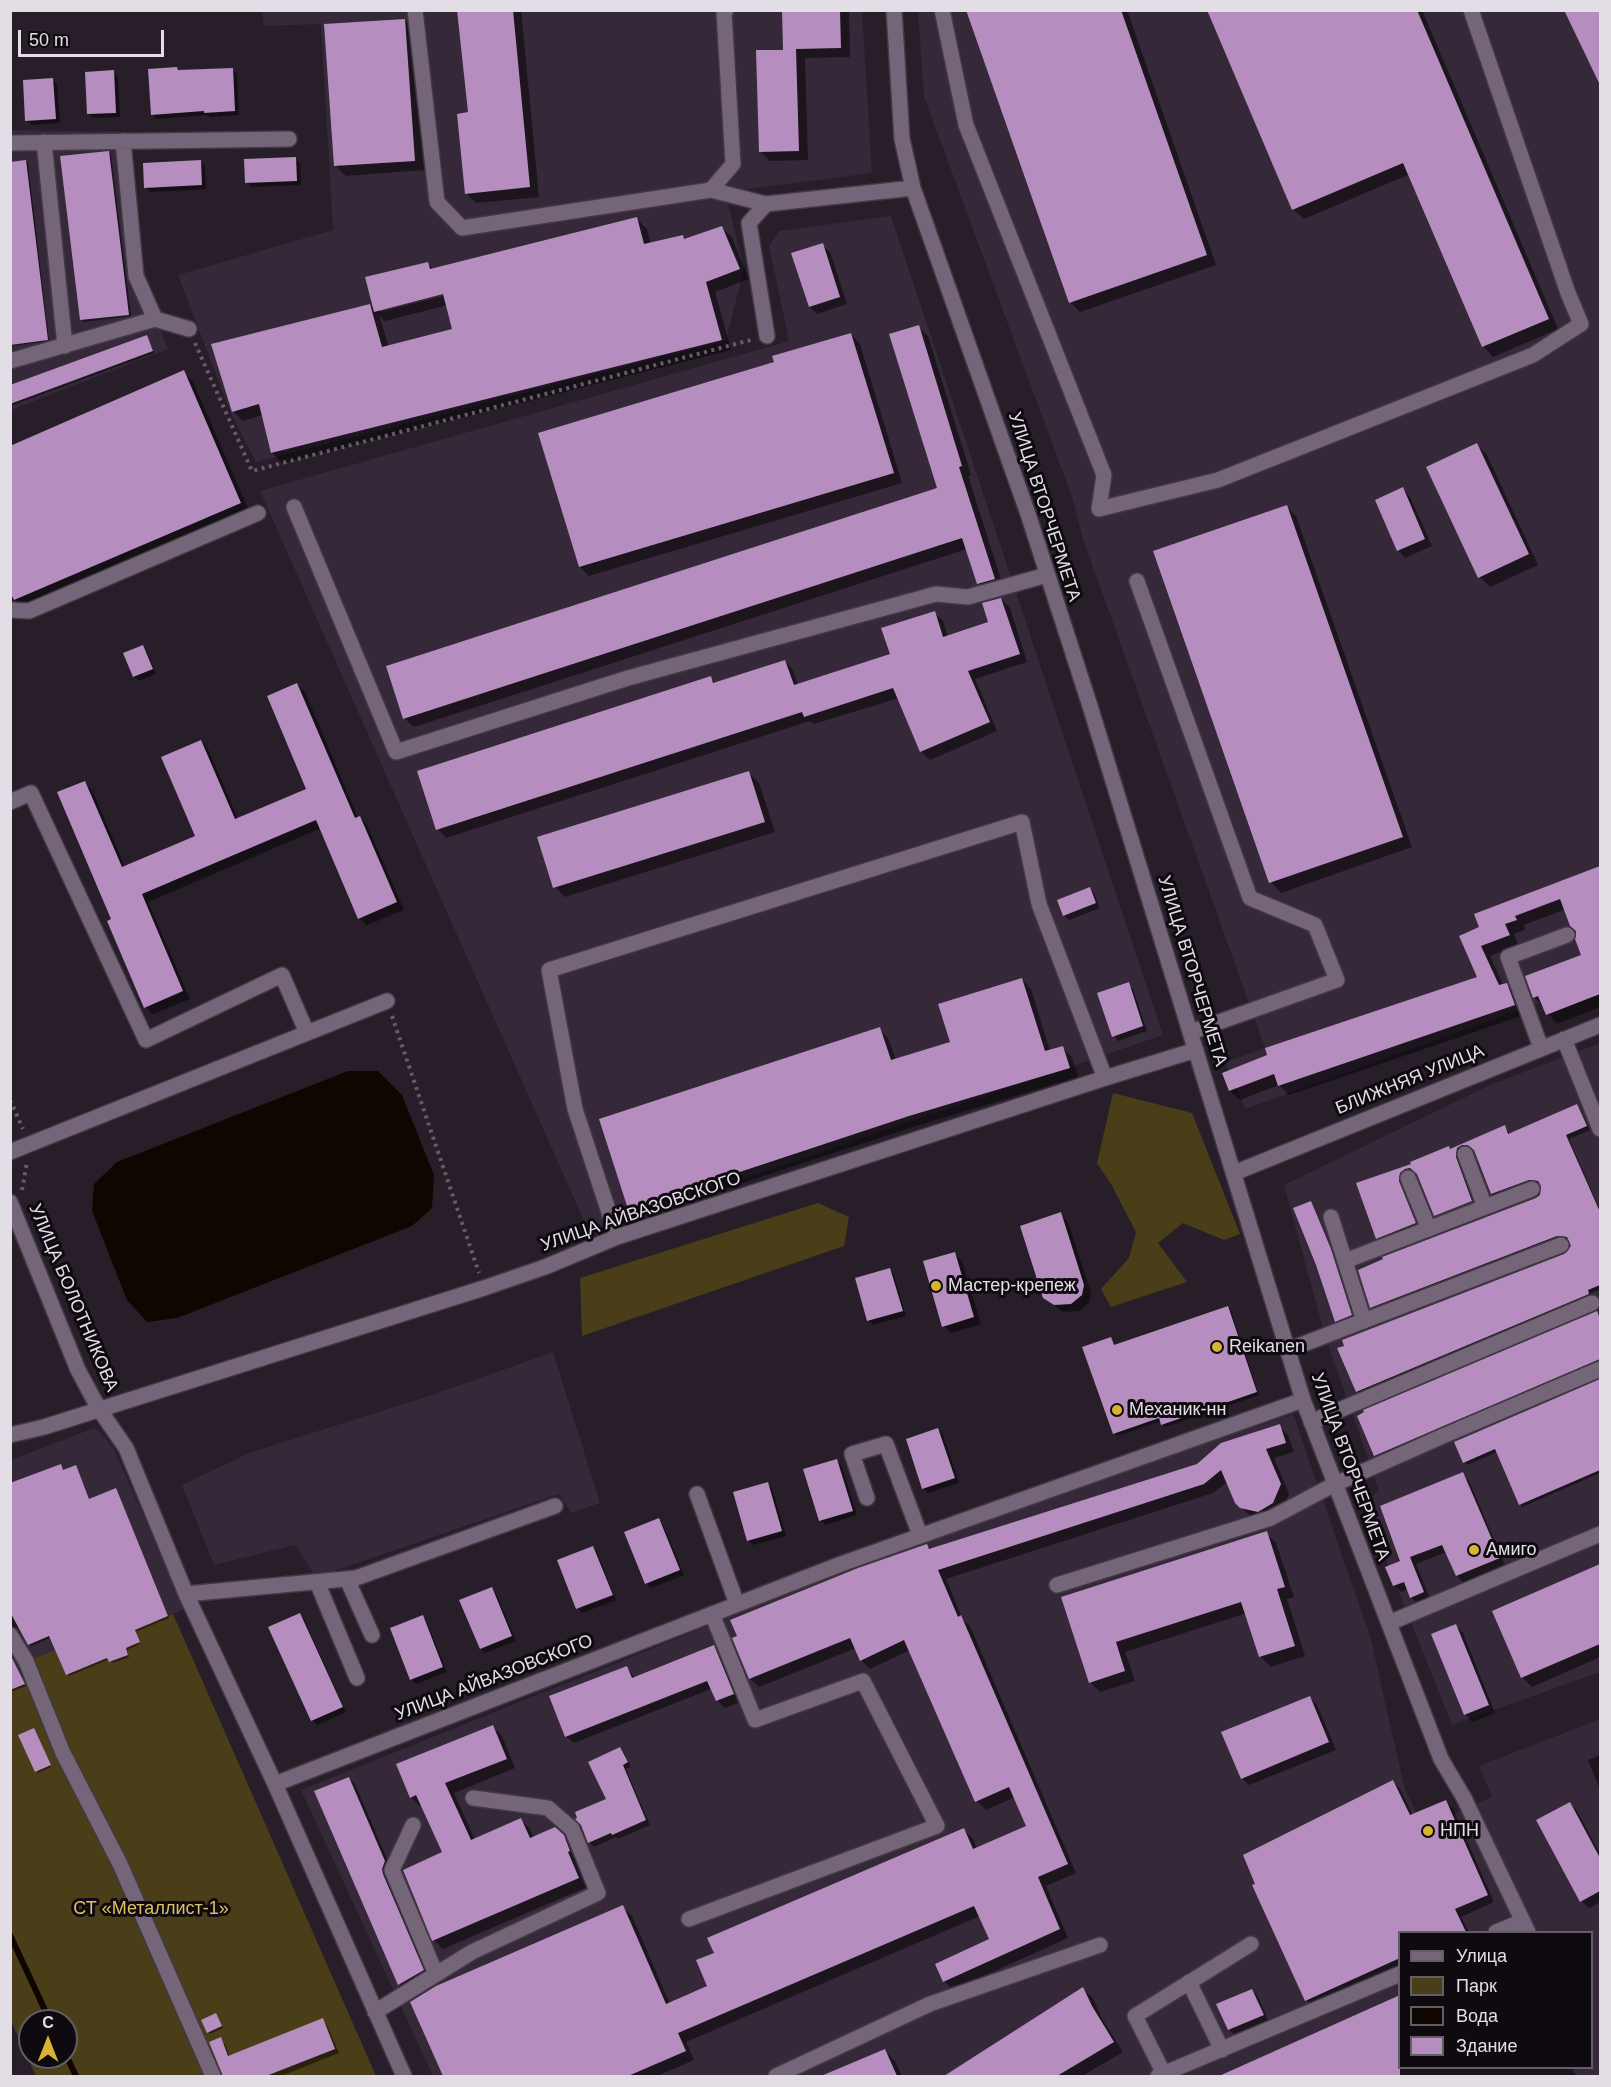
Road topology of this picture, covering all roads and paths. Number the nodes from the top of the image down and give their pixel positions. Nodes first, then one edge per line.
1 (415, 10) edge
2 (726, 10) edge
3 (894, 10) edge
4 (942, 10) edge
5 (1472, 10) edge
6 (289, 139) dead end
7 (123, 141) junction
8 (44, 142) junction
9 (10, 143) edge
10 (913, 188) junction
11 (711, 190) junction
12 (766, 204) junction
13 (154, 319) junction
14 (189, 328) joint
15 (767, 336) joint
16 (65, 346) junction
17 (10, 361) edge
18 (294, 507) dead end
19 (258, 513) dead end
20 (1047, 575) junction
21 (1137, 581) dead end
22 (10, 610) edge
23 (10, 802) edge
24 (1567, 934) dead end
25 (387, 1001) joint
26 (1600, 1024) edge
27 (1191, 1032) junction
28 (307, 1033) junction
29 (1564, 1039) junction
30 (1541, 1048) junction
31 (1196, 1050) junction
32 (1105, 1078) junction
33 (10, 1100) edge
34 (1600, 1129) edge
35 (30, 1145) junction
36 (10, 1152) edge
37 (1465, 1154) dead end
38 (1234, 1173) junction
39 (1408, 1178) dead end
40 (1532, 1189) dead end
41 (10, 1202) edge
42 (1485, 1207) junction
43 (17, 1217) junction
44 (1331, 1217) dead end
45 (1429, 1229) junction
46 (617, 1237) junction
47 (1562, 1245) dead end
48 (1345, 1261) junction
49 (484, 1288) junction
50 (1592, 1303) dead end
51 (1364, 1321) junction
52 (1288, 1350) junction
53 (1600, 1369) edge
54 (1303, 1400) junction
55 (99, 1409) junction
56 (1311, 1422) junction
57 (10, 1436) edge
58 (1335, 1484) junction
59 (697, 1494) dead end
60 (867, 1498) dead end
61 (555, 1506) dead end
62 (1600, 1534) edge
63 (920, 1535) junction
64 (347, 1579) junction
65 (317, 1582) junction
66 (1057, 1585) dead end
67 (186, 1594) junction
68 (737, 1604) junction
69 (712, 1614) junction
70 (1389, 1623) junction
71 (10, 1635) edge
72 (372, 1635) dead end
73 (357, 1678) dead end
74 (275, 1784) junction
75 (473, 1798) dead end
76 (413, 1825) dead end
77 (689, 1918) dead end
78 (1525, 1927) edge
79 (1502, 1931) edge
80 (1251, 1944) dead end
81 (1100, 1945) dead end
82 (436, 1974) junction
83 (1398, 1975) edge
84 (1189, 1982) junction
85 (375, 2012) junction
86 (1221, 2050) junction
87 (1161, 2075) edge
88 (213, 2076) edge
89 (404, 2076) edge
90 (776, 2076) edge

1 - 11 street
2 - 11 street
3 - 10 street, УЛИЦА ВТОРЧЕРМЕТА
4 - 5 street
6 - 7 street
7 - 8 street
7 - 13 street
8 - 9 street
8 - 16 street
10 - 12 street
10 - 20 street, УЛИЦА ВТОРЧЕРМЕТА
11 - 12 street
12 - 15 street
13 - 14 street
13 - 16 street
14 - 15 path
16 - 17 street
18 - 20 street
19 - 22 street
20 - 27 street, УЛИЦА ВТОРЧЕРМЕТА
21 - 27 street
23 - 28 street
24 - 30 street
25 - 28 street
25 - 49 path
26 - 29 street, БЛИЖНЯЯ УЛИЦА
27 - 31 street, УЛИЦА ВТОРЧЕРМЕТА
28 - 35 street
29 - 30 street, БЛИЖНЯЯ УЛИЦА
29 - 34 street
30 - 38 street, БЛИЖНЯЯ УЛИЦА
31 - 32 street, УЛИЦА АЙВАЗОВСКОГО
31 - 38 street, УЛИЦА ВТОРЧЕРМЕТА
32 - 46 street, УЛИЦА АЙВАЗОВСКОГО
32 - 46 street
33 - 35 path
35 - 36 street
35 - 43 path
37 - 42 street
38 - 52 street, УЛИЦА ВТОРЧЕРМЕТА
39 - 45 street
40 - 42 street
41 - 43 street, УЛИЦА БОЛОТНИКОВА
42 - 45 street
43 - 55 street, УЛИЦА БОЛОТНИКОВА
44 - 48 street
45 - 48 street
46 - 49 street, УЛИЦА АЙВАЗОВСКОГО
47 - 51 street
48 - 51 street
49 - 55 street, УЛИЦА АЙВАЗОВСКОГО
50 - 56 street
51 - 52 street
52 - 54 street, УЛИЦА ВТОРЧЕРМЕТА
53 - 58 street
54 - 56 street, УЛИЦА ВТОРЧЕРМЕТА
54 - 63 street, УЛИЦА АЙВАЗОВСКОГО
55 - 57 street, УЛИЦА АЙВАЗОВСКОГО
55 - 67 street
56 - 58 street, УЛИЦА ВТОРЧЕРМЕТА
58 - 66 street
58 - 70 street, УЛИЦА ВТОРЧЕРМЕТА
59 - 68 street
60 - 63 street
61 - 64 street
62 - 70 street
63 - 68 street, УЛИЦА АЙВАЗОВСКОГО
64 - 65 street
64 - 72 street
65 - 67 street
65 - 73 street
67 - 74 street
68 - 69 street, УЛИЦА АЙВАЗОВСКОГО
69 - 74 street, УЛИЦА АЙВАЗОВСКОГО
69 - 77 street
70 - 78 street, УЛИЦА ВТОРЧЕРМЕТА
71 - 88 street
74 - 85 street
75 - 82 street
76 - 82 street
78 - 79 street
80 - 84 street
81 - 90 street
82 - 85 street
83 - 86 street
84 - 86 street
84 - 87 street
85 - 89 street
86 - 87 street

